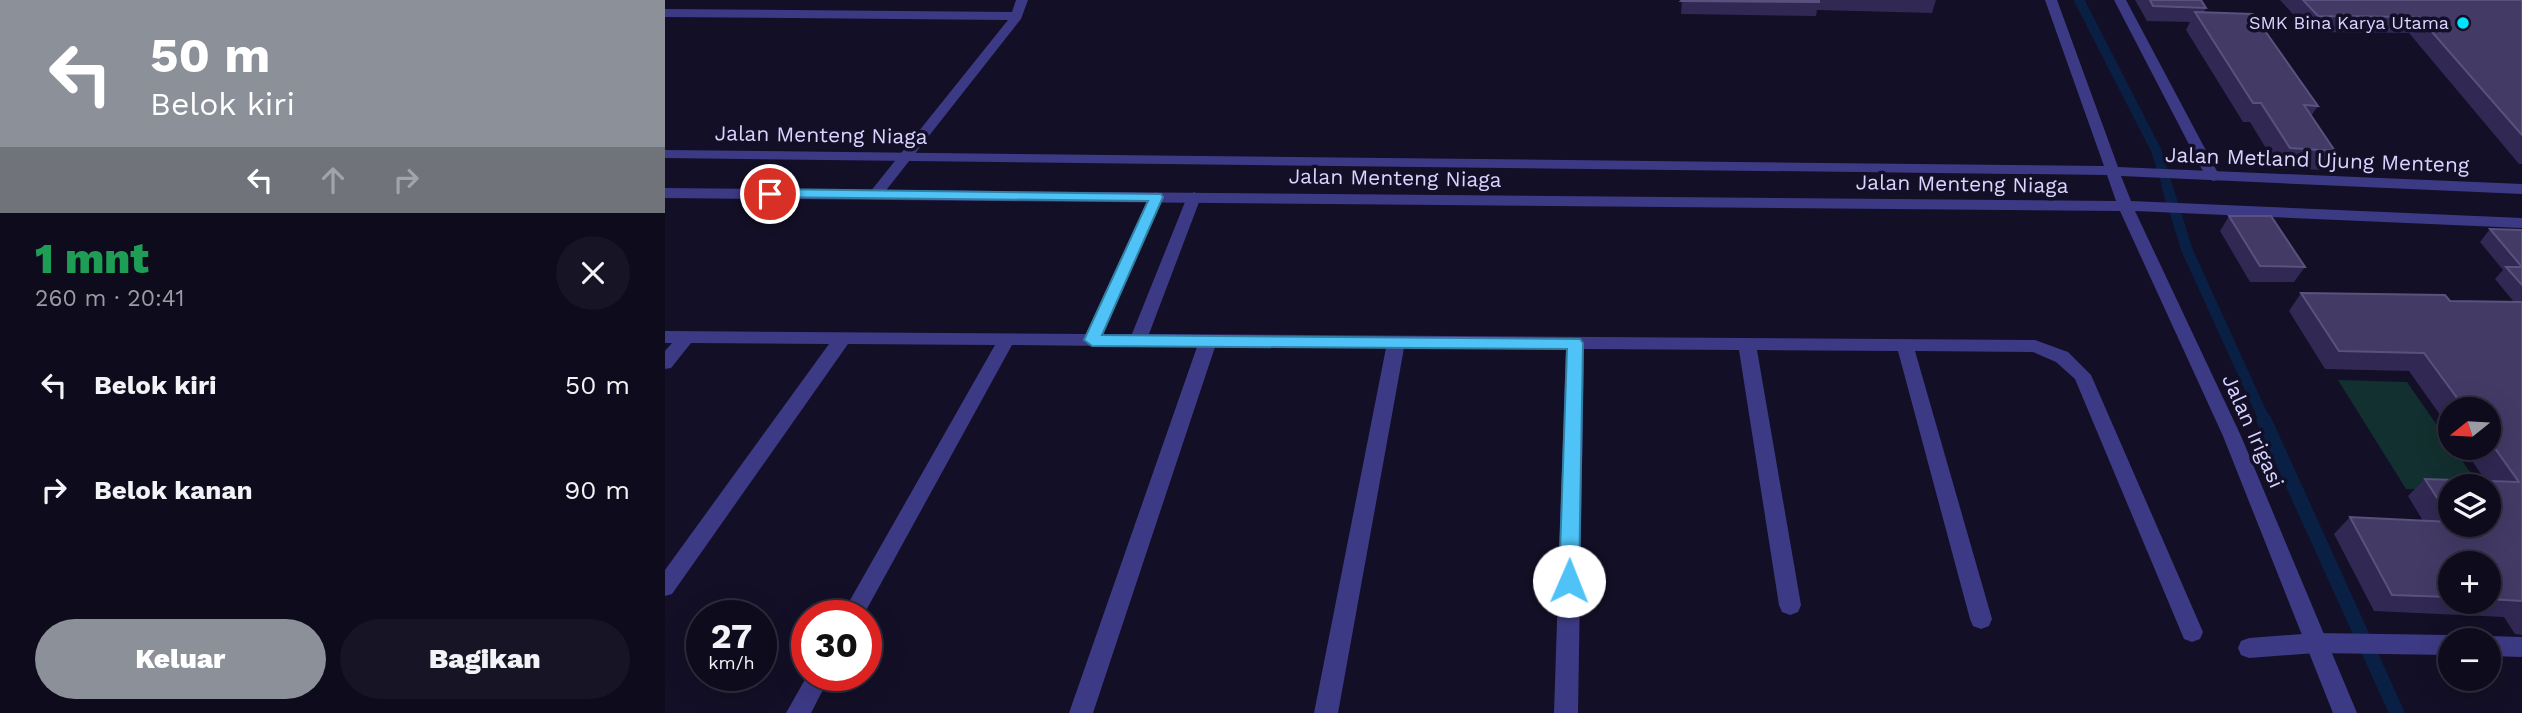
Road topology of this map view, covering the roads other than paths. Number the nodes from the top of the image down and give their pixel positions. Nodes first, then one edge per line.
1 (690, 0) edge
2 (846, 0) edge
3 (1022, 0) edge
4 (2051, 0) edge
5 (2120, 0) edge
6 (665, 13) edge
7 (682, 13) junction
8 (839, 15) junction
9 (1017, 16) junction
10 (665, 154) edge
11 (904, 157) junction
12 (2115, 172) junction
13 (2208, 177) junction
14 (2522, 189) edge
15 (665, 192) edge
16 (875, 195) junction
17 (1157, 197) junction
18 (1194, 197) junction
19 (2129, 207) junction
20 (2522, 223) edge
21 (665, 337) edge
22 (687, 337) junction
23 (842, 338) junction
24 (1007, 340) junction
25 (1092, 340) junction
26 (1138, 340) junction
27 (1207, 341) junction
28 (1396, 342) junction
29 (1575, 343) junction
30 (1747, 344) junction
31 (1905, 345) junction
32 (665, 363) edge
33 (665, 587) edge
34 (861, 600) edge
35 (1790, 605) dead end
36 (1981, 619) dead end
37 (2192, 632) dead end
38 (2316, 643) junction
39 (2438, 645) edge
40 (2501, 646) edge
41 (2522, 647) edge
42 (2249, 648) dead end
43 (810, 691) edge
44 (798, 713) edge
45 (1081, 713) edge
46 (1326, 713) edge
47 (1566, 713) edge
48 (2345, 713) edge

1 - 7 street
2 - 8 street
3 - 9 street
4 - 12 street, Jalan Irigasi
5 - 13 street
6 - 7 street
7 - 8 street
8 - 9 street
9 - 11 street
10 - 11 street, Jalan Menteng Niaga
11 - 12 street, Jalan Menteng Niaga
11 - 16 street
12 - 13 street, Jalan Metland Ujung Menteng
12 - 19 street, Jalan Irigasi
13 - 14 street, Jalan Metland Ujung Menteng
15 - 16 street, Jalan Menteng Niaga
16 - 17 street, Jalan Menteng Niaga
17 - 18 street, Jalan Menteng Niaga
17 - 25 street
18 - 19 street, Jalan Menteng Niaga
18 - 26 street
19 - 20 street
19 - 38 street, Jalan Irigasi
21 - 22 street
22 - 23 street
22 - 32 street
23 - 24 street
23 - 33 street
24 - 25 street
24 - 34 street
25 - 26 street
26 - 27 street
27 - 28 street
27 - 45 street
28 - 29 street
28 - 46 street
29 - 30 street
29 - 47 street
30 - 31 street
30 - 35 street
31 - 36 street
31 - 37 street
38 - 39 street
38 - 42 street
38 - 48 street, Jalan Irigasi
40 - 41 street
43 - 44 street

